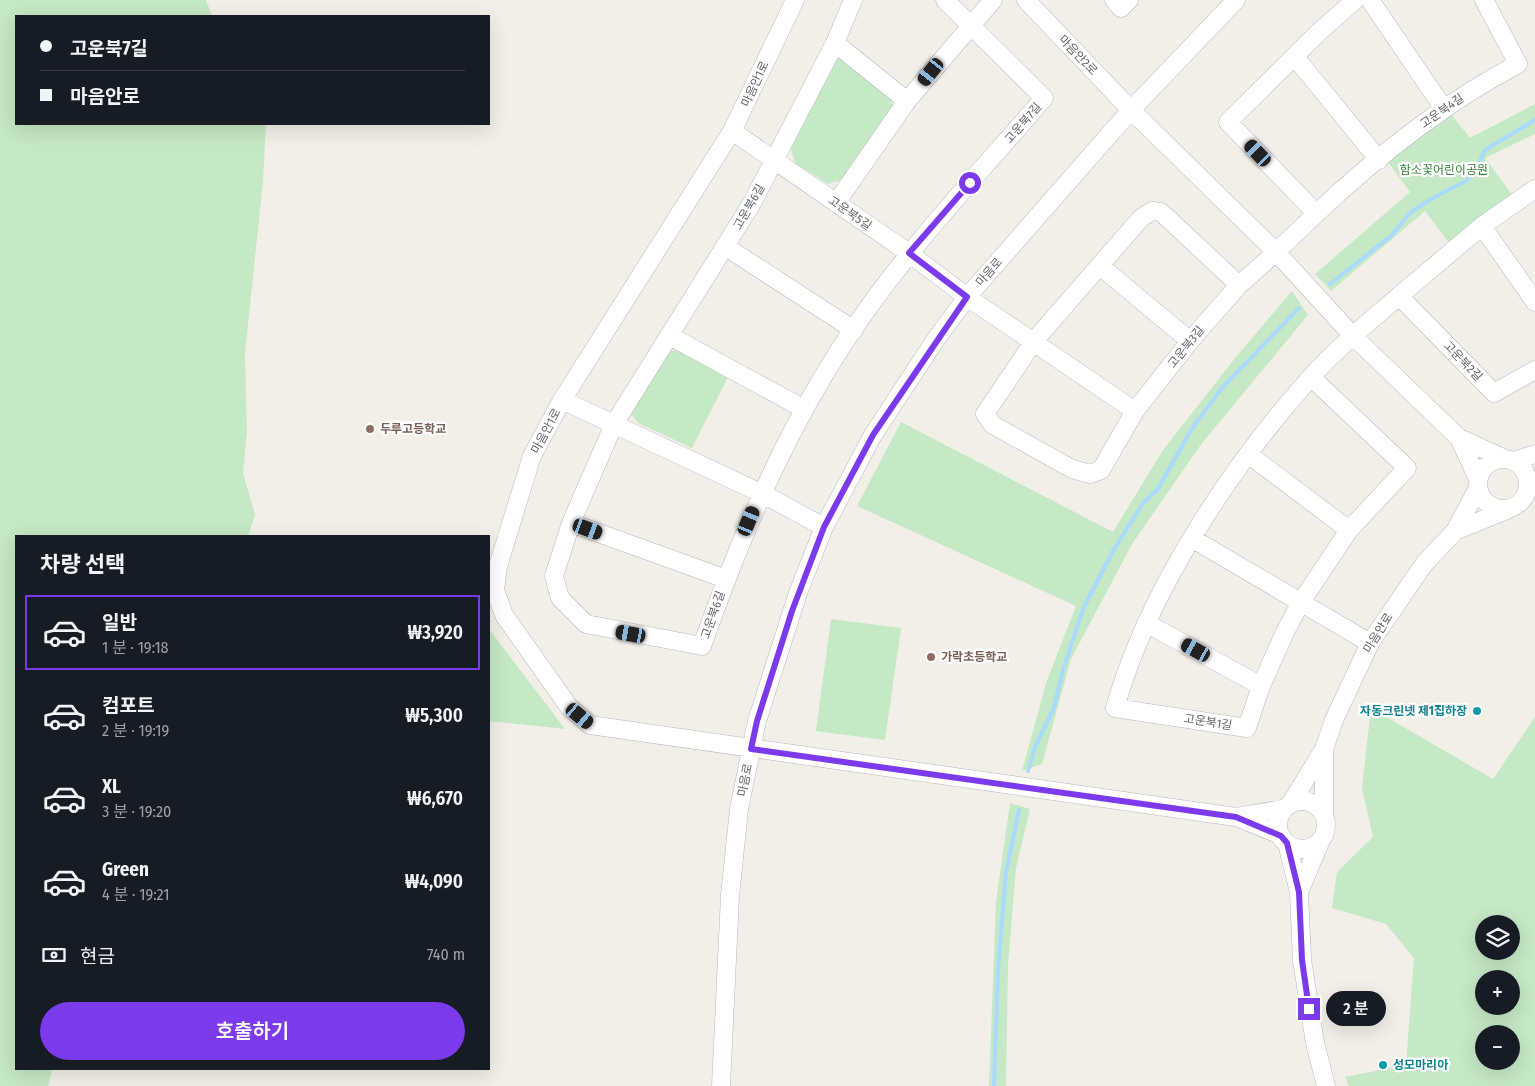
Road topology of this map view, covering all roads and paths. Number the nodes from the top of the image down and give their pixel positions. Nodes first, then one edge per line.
1 (794, 0) edge
2 (853, 0) edge
3 (945, 0) edge
4 (994, 0) edge
5 (1026, 0) edge
6 (1114, 0) edge
7 (1129, 0) edge
8 (1236, 0) edge
9 (1355, 0) edge
10 (1370, 0) edge
11 (1484, 0) edge
12 (971, 26) junction
13 (835, 43) junction
14 (1295, 57) junction
15 (907, 101) junction
16 (1444, 109) junction
17 (1131, 110) junction
18 (732, 131) junction
19 (1379, 160) junction
20 (775, 161) junction
21 (1535, 189) edge
22 (836, 203) junction
23 (1316, 214) junction
24 (1482, 226) junction
25 (726, 247) junction
26 (909, 253) junction
27 (1277, 253) junction
28 (1100, 266) junction
29 (1239, 285) junction
30 (1399, 296) junction
31 (967, 297) junction
32 (1535, 302) edge
33 (854, 330) junction
34 (670, 336) junction
35 (1353, 336) junction
36 (1034, 340) junction
37 (1190, 341) junction
38 (1535, 370) edge
39 (1311, 377) junction
40 (562, 400) junction
41 (804, 409) junction
42 (1135, 411) junction
43 (614, 424) junction
44 (1459, 438) junction
45 (1248, 454) junction
46 (1535, 454) edge
47 (1509, 460) junction
48 (1478, 484) junction
49 (1531, 487) edge
50 (761, 493) junction
51 (1507, 510) junction
52 (571, 522) junction
53 (824, 527) junction
54 (1349, 530) junction
55 (1455, 531) junction
56 (1193, 539) junction
57 (726, 579) junction
58 (1302, 602) junction
59 (1146, 623) junction
60 (1370, 643) junction
61 (1261, 686) junction
62 (751, 749) junction
63 (1324, 749) junction
64 (1288, 806) junction
65 (1324, 814) junction
66 (1236, 817) junction
67 (1284, 839) junction
68 (1321, 840) junction
69 (1299, 892) junction
70 (721, 1086) edge
71 (1326, 1086) edge

1 - 18 street, 마음안1로
2 - 13 street
3 - 12 street, 고운북7길
4 - 12 street
5 - 17 street, 마음안2로
6 - 7 street
8 - 17 street, 마음로
9 - 14 street
10 - 16 street
11 - 16 street, 고운북4길
12 - 15 street
12 - 26 street, 고운북7길
13 - 15 street
13 - 20 street
14 - 19 street
14 - 23 street
15 - 22 street
16 - 19 street, 고운북4길
17 - 27 street, 마음안2로
17 - 31 street, 마음로
18 - 20 street, 고운북5길
18 - 40 street, 마음안1로
19 - 23 street, 고운북4길
20 - 22 street, 고운북5길
20 - 25 street, 고운북6길
21 - 24 street
22 - 26 street, 고운북5길
23 - 27 street, 고운북4길
24 - 30 street
24 - 32 street
25 - 33 street
25 - 34 street, 고운북6길
26 - 31 street, 고운북5길
26 - 33 street, 고운북6길
27 - 29 street, 고운북4길
27 - 35 street, 마음안2로
28 - 29 street, 고운북3길
28 - 36 street, 고운북3길
28 - 37 street
29 - 37 street, 고운북3길
30 - 35 street
30 - 38 street, 고운북2길
31 - 36 street, 고운북5길
31 - 53 street, 마음로
33 - 41 street, 고운북6길
34 - 41 street
34 - 43 street, 고운북6길
35 - 39 street, 고운북1길
35 - 44 street, 마음안2로
36 - 42 street, 고운북5길
36 - 42 street, 고운북3길
37 - 42 street, 고운북3길
39 - 45 street, 고운북1길
39 - 54 street, 고운북1길
40 - 43 street
40 - 62 street, 마음안1로
41 - 50 street, 고운북6길
43 - 50 street
43 - 52 street, 고운북6길
44 - 47 street
44 - 48 street
45 - 54 street
45 - 56 street, 고운북1길
46 - 47 street
47 - 48 street
47 - 49 street
48 - 51 street
48 - 55 street
49 - 51 street
50 - 53 street
50 - 57 street, 고운북6길
51 - 55 street
52 - 57 street
52 - 57 street, 고운북6길
53 - 62 street, 마음로
54 - 58 street, 고운북1길
55 - 60 street, 마음안로
56 - 58 street
56 - 59 street, 고운북1길
58 - 60 street
58 - 61 street, 고운북1길
59 - 61 street
59 - 61 street, 고운북1길
60 - 63 street, 마음안로
62 - 66 street, 마음안1로
62 - 70 street, 마음로
63 - 64 street
63 - 65 street
64 - 65 street
64 - 66 street
64 - 67 street
65 - 68 street
66 - 67 street
67 - 68 street
67 - 69 street
68 - 69 street
69 - 71 street

